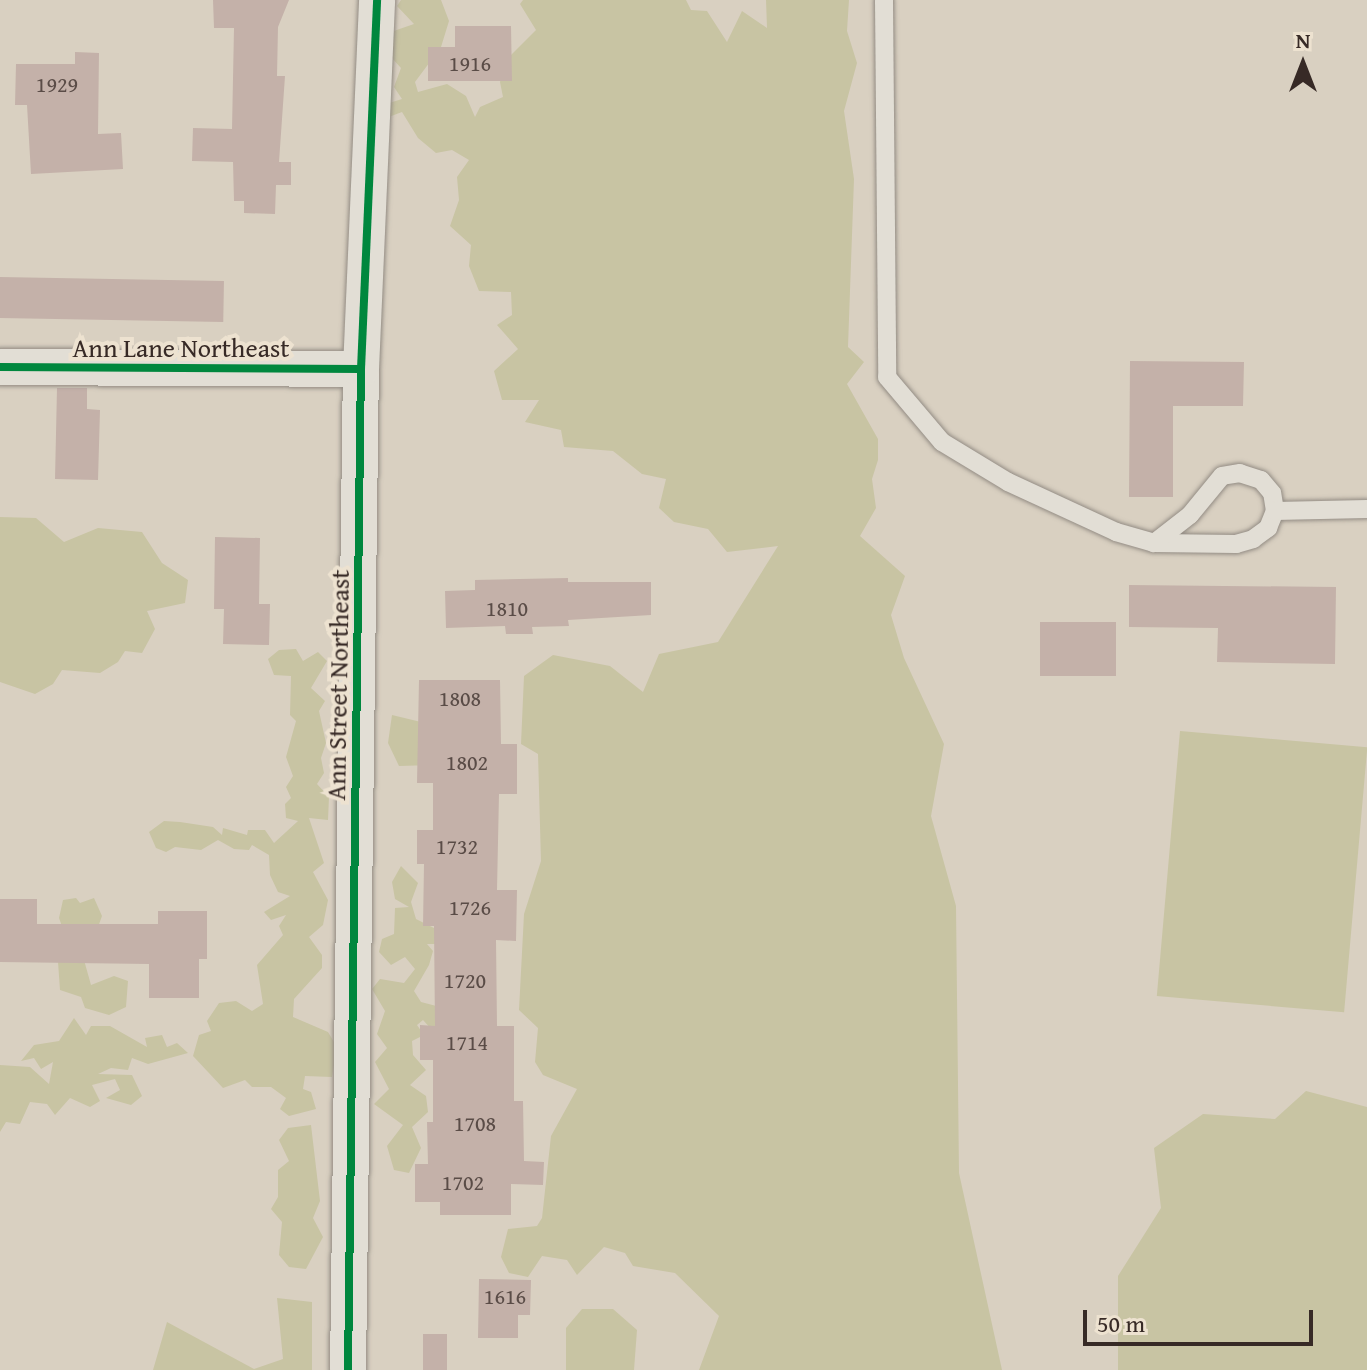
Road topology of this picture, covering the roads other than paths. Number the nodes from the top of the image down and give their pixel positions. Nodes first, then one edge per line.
1 (377, 0) edge
2 (884, 0) edge
3 (0, 367) edge
4 (361, 369) junction
5 (1367, 509) edge
6 (1275, 511) junction
7 (1154, 543) junction
8 (348, 1370) edge

1 - 4 street, Ann Street Northeast
2 - 7 lane
3 - 4 street, Ann Lane Northeast
4 - 8 street, Ann Street Northeast
5 - 6 lane
6 - 7 lane
6 - 7 lane

